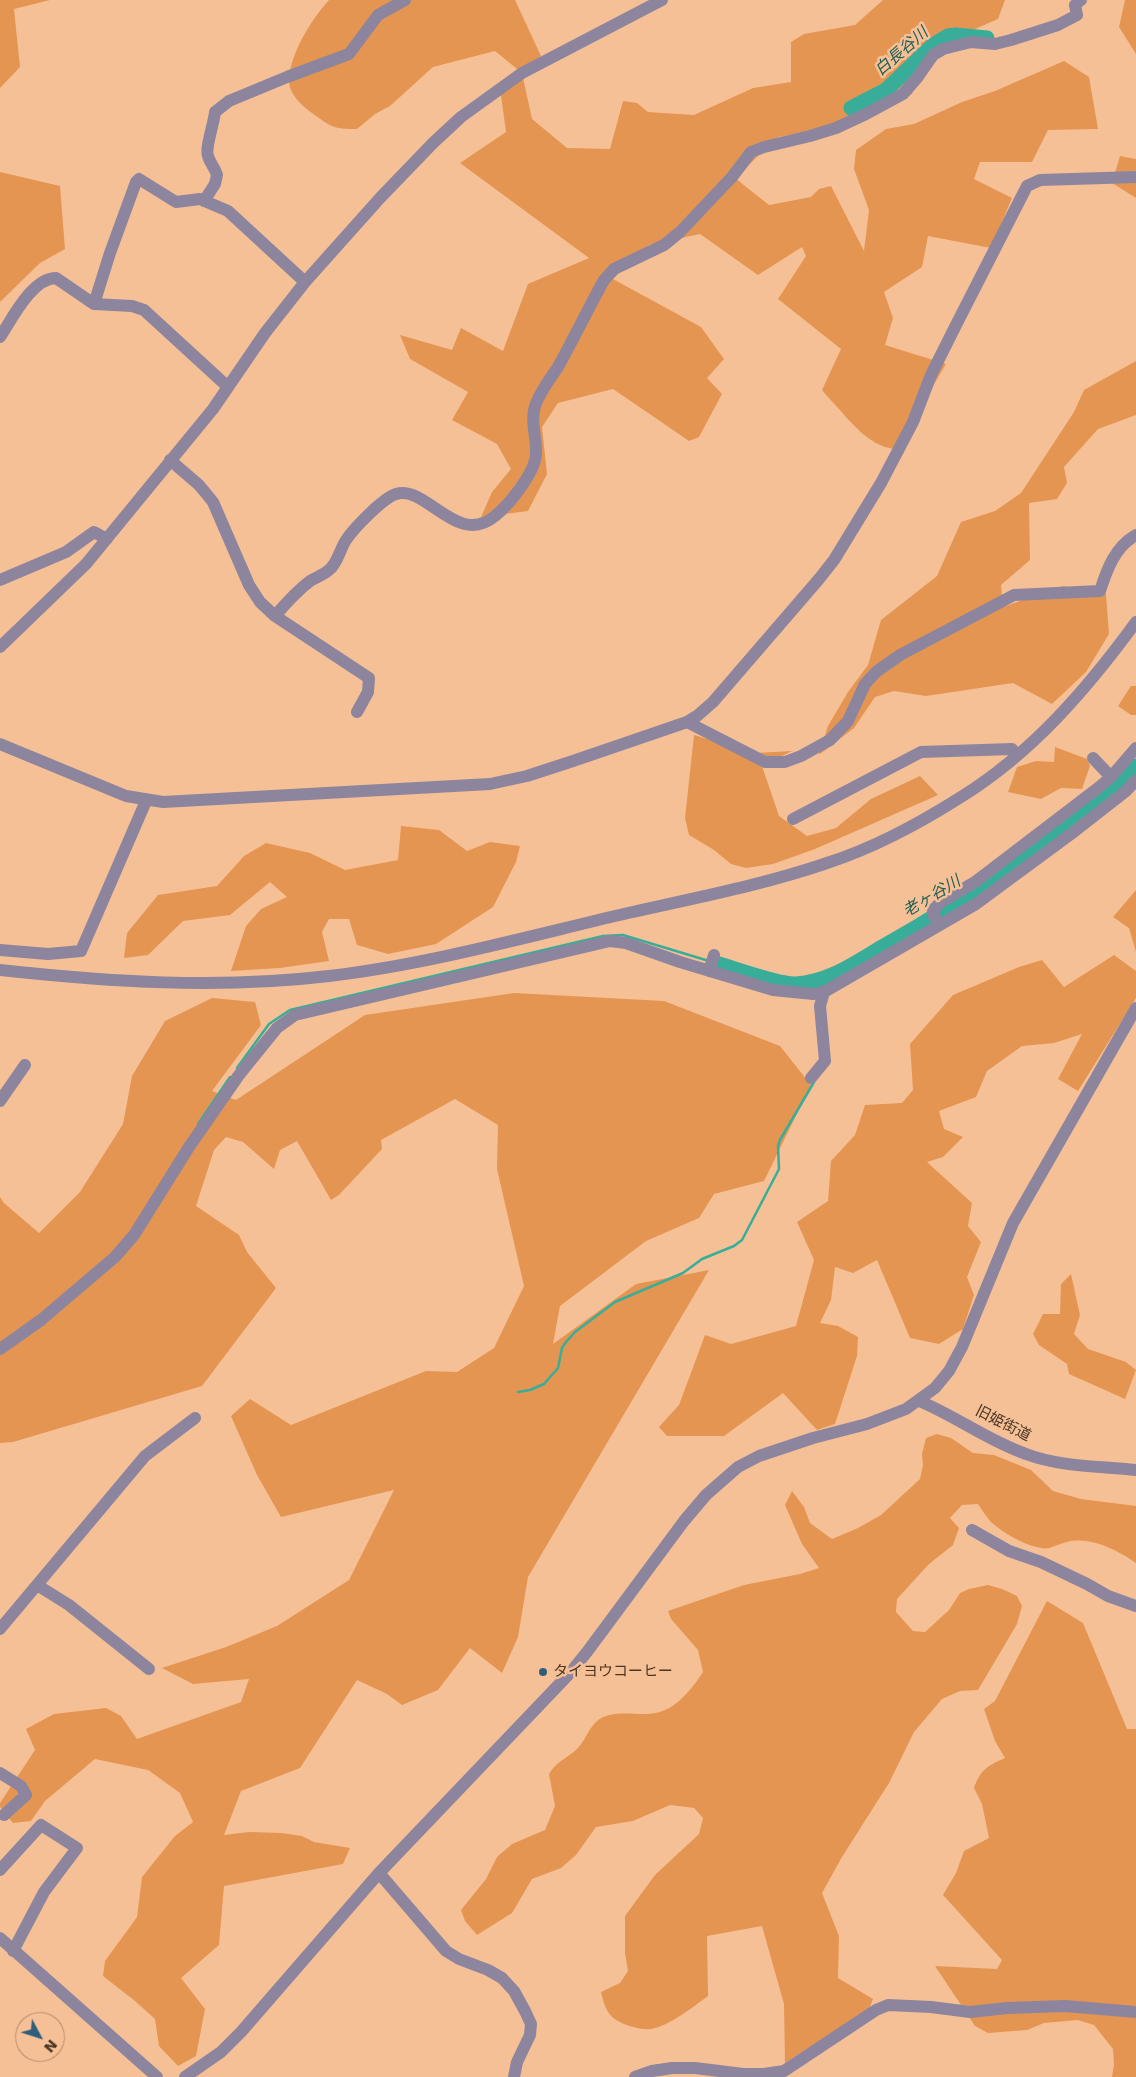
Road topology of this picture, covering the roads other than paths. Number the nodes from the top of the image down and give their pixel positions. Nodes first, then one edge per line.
1 (405, 0) edge
2 (662, 0) edge
3 (1081, 0) edge
4 (1136, 177) edge
5 (204, 201) junction
6 (305, 282) junction
7 (94, 304) junction
8 (0, 337) edge
9 (228, 387) junction
10 (170, 460) junction
11 (1136, 535) edge
12 (107, 539) junction
13 (0, 580) edge
14 (276, 616) junction
15 (1136, 622) edge
16 (0, 647) edge
17 (357, 712) dead end
18 (687, 722) junction
19 (0, 744) edge
20 (1136, 748) edge
21 (1017, 755) junction
22 (1093, 758) dead end
23 (1111, 777) junction
24 (1136, 780) edge
25 (146, 800) junction
26 (793, 818) dead end
27 (939, 924) junction
28 (0, 950) edge
29 (521, 952) junction
30 (714, 955) dead end
31 (0, 970) edge
32 (708, 971) junction
33 (819, 993) junction
34 (1134, 1015) edge
35 (25, 1066) dead end
36 (812, 1078) dead end
37 (0, 1101) edge
38 (0, 1349) edge
39 (919, 1401) junction
40 (195, 1418) dead end
41 (1136, 1470) edge
42 (972, 1530) dead end
43 (37, 1585) junction
44 (1136, 1606) edge
45 (0, 1629) edge
46 (149, 1670) dead end
47 (0, 1773) edge
48 (4, 1815) dead end
49 (0, 1870) edge
50 (379, 1873) junction
51 (0, 1938) edge
52 (13, 1951) junction
53 (1136, 2012) edge
54 (157, 2077) edge
55 (185, 2077) edge
56 (514, 2077) edge
57 (634, 2077) edge

1 - 5 street
2 - 6 street
3 - 14 street
4 - 18 street
5 - 6 street
5 - 7 street
6 - 9 street
7 - 8 street
7 - 9 street
9 - 10 street
10 - 12 street
10 - 14 street
11 - 18 street
12 - 13 street
12 - 16 street
14 - 17 street
15 - 21 street
18 - 25 street
19 - 25 street
20 - 23 street
21 - 26 street
21 - 29 street
22 - 23 street
23 - 27 street
24 - 27 street
25 - 28 street
27 - 33 street
29 - 31 street
29 - 32 street
29 - 38 street
30 - 32 street
32 - 33 street
33 - 36 street
34 - 39 street
35 - 37 street
39 - 41 street, 旧姫街道
39 - 50 street
40 - 43 street
42 - 44 street
43 - 45 street
43 - 46 street
47 - 48 street
49 - 52 street
50 - 55 street
50 - 56 street
51 - 52 street
52 - 54 street
53 - 57 street

